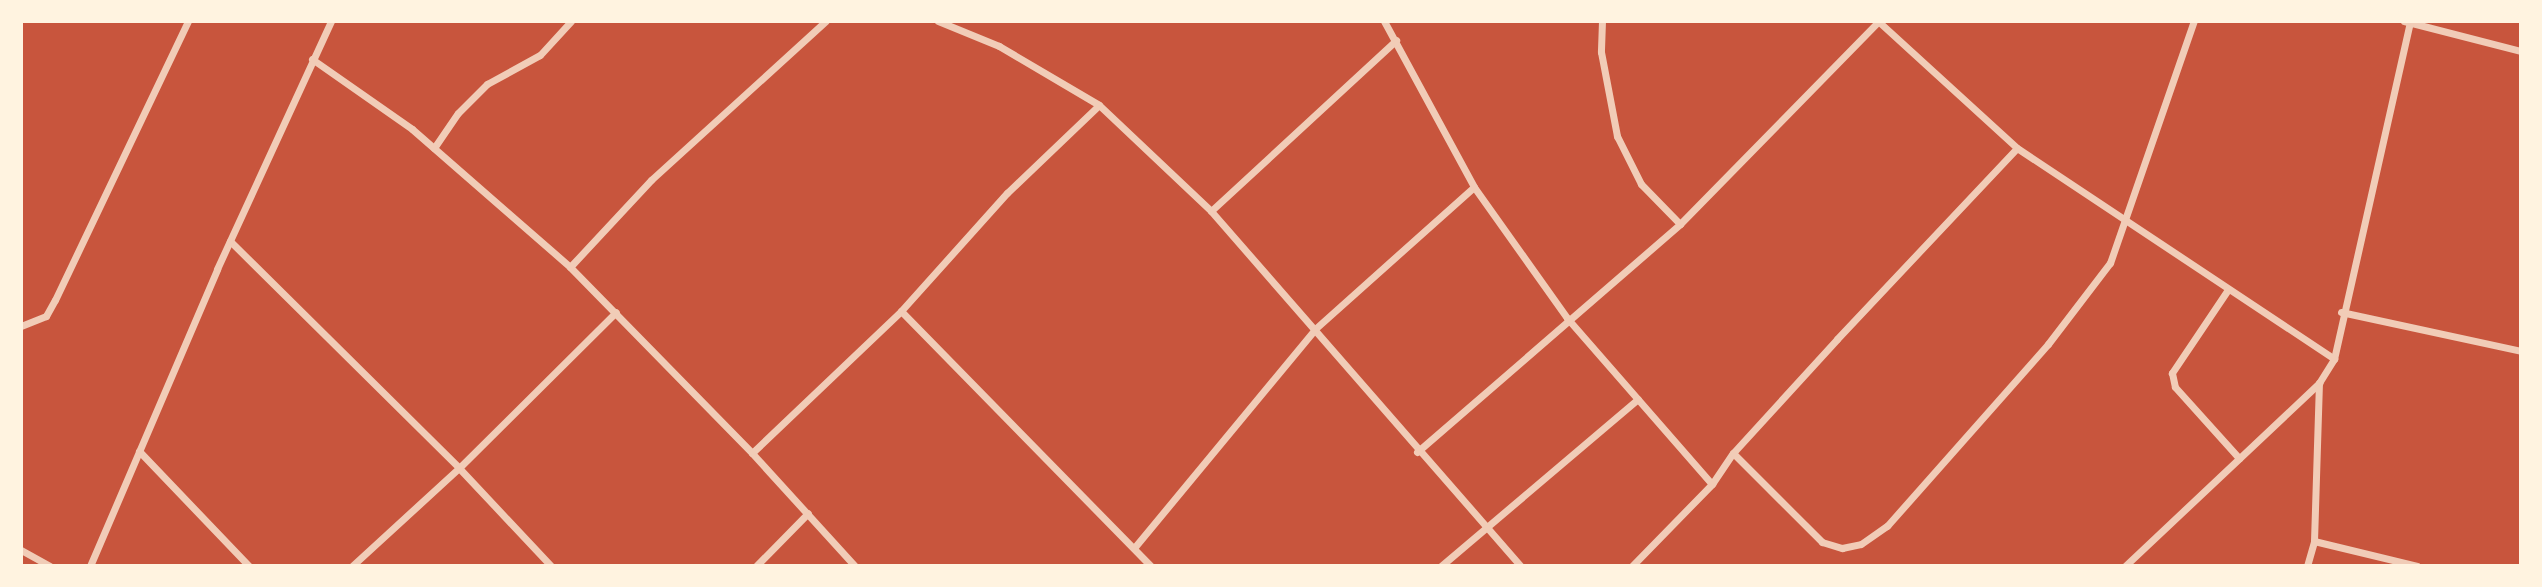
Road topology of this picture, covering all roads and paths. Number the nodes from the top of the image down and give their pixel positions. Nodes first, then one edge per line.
1 (188, 21) edge
2 (331, 21) edge
3 (571, 21) edge
4 (826, 21) edge
5 (938, 21) edge
6 (1384, 21) edge
7 (1602, 21) edge
8 (1879, 21) edge
9 (2194, 21) edge
10 (2407, 22) edge
11 (1396, 40) junction
12 (2521, 51) edge
13 (312, 59) junction
14 (1099, 105) junction
15 (434, 148) junction
16 (2017, 148) junction
17 (1474, 187) junction
18 (1211, 212) junction
19 (1680, 223) junction
20 (2123, 223) junction
21 (230, 242) junction
22 (570, 267) junction
23 (2227, 290) junction
24 (901, 311) junction
25 (616, 312) junction
26 (2341, 312) junction
27 (1567, 318) junction
28 (21, 326) edge
29 (1315, 329) junction
30 (2521, 351) edge
31 (2334, 359) junction
32 (2319, 383) junction
33 (1638, 399) junction
34 (139, 451) junction
35 (1418, 452) junction
36 (752, 453) junction
37 (1733, 453) junction
38 (2239, 458) junction
39 (459, 467) junction
40 (1712, 484) junction
41 (807, 513) junction
42 (1485, 526) junction
43 (2314, 541) junction
44 (1134, 548) junction
45 (21, 550) edge
46 (50, 566) edge
47 (90, 566) edge
48 (249, 566) edge
49 (352, 566) edge
50 (551, 566) edge
51 (756, 566) edge
52 (855, 566) edge
53 (1151, 566) edge
54 (1441, 566) edge
55 (1521, 566) edge
56 (1632, 566) edge
57 (2124, 566) edge
58 (2307, 566) edge
59 (2417, 566) edge

1 - 28 street
2 - 13 street
3 - 15 street
4 - 22 street
5 - 14 street
6 - 11 street
7 - 19 street
8 - 16 street
8 - 19 street
9 - 20 street
10 - 12 street
10 - 26 street
11 - 17 street
11 - 18 street
13 - 15 street
13 - 21 street
14 - 18 street
14 - 24 street
15 - 22 street
16 - 20 street
16 - 37 street
17 - 27 street
17 - 29 street
18 - 29 street
19 - 27 street
20 - 23 street
20 - 37 street
21 - 34 street
21 - 39 street
22 - 25 street
23 - 31 street
23 - 38 street
24 - 36 street
24 - 44 street
25 - 36 street
25 - 39 street
26 - 30 street
26 - 31 street
27 - 33 street
27 - 35 street
29 - 35 street
29 - 44 street
31 - 32 street
32 - 38 street
32 - 43 street
33 - 40 street
33 - 42 street
34 - 47 street
34 - 48 street
35 - 42 street
36 - 41 street
37 - 40 street
38 - 57 street
39 - 49 street
39 - 50 street
40 - 56 street
41 - 51 street
41 - 52 street
42 - 54 street
42 - 55 street
43 - 58 street
43 - 59 street
44 - 53 street
45 - 46 street

